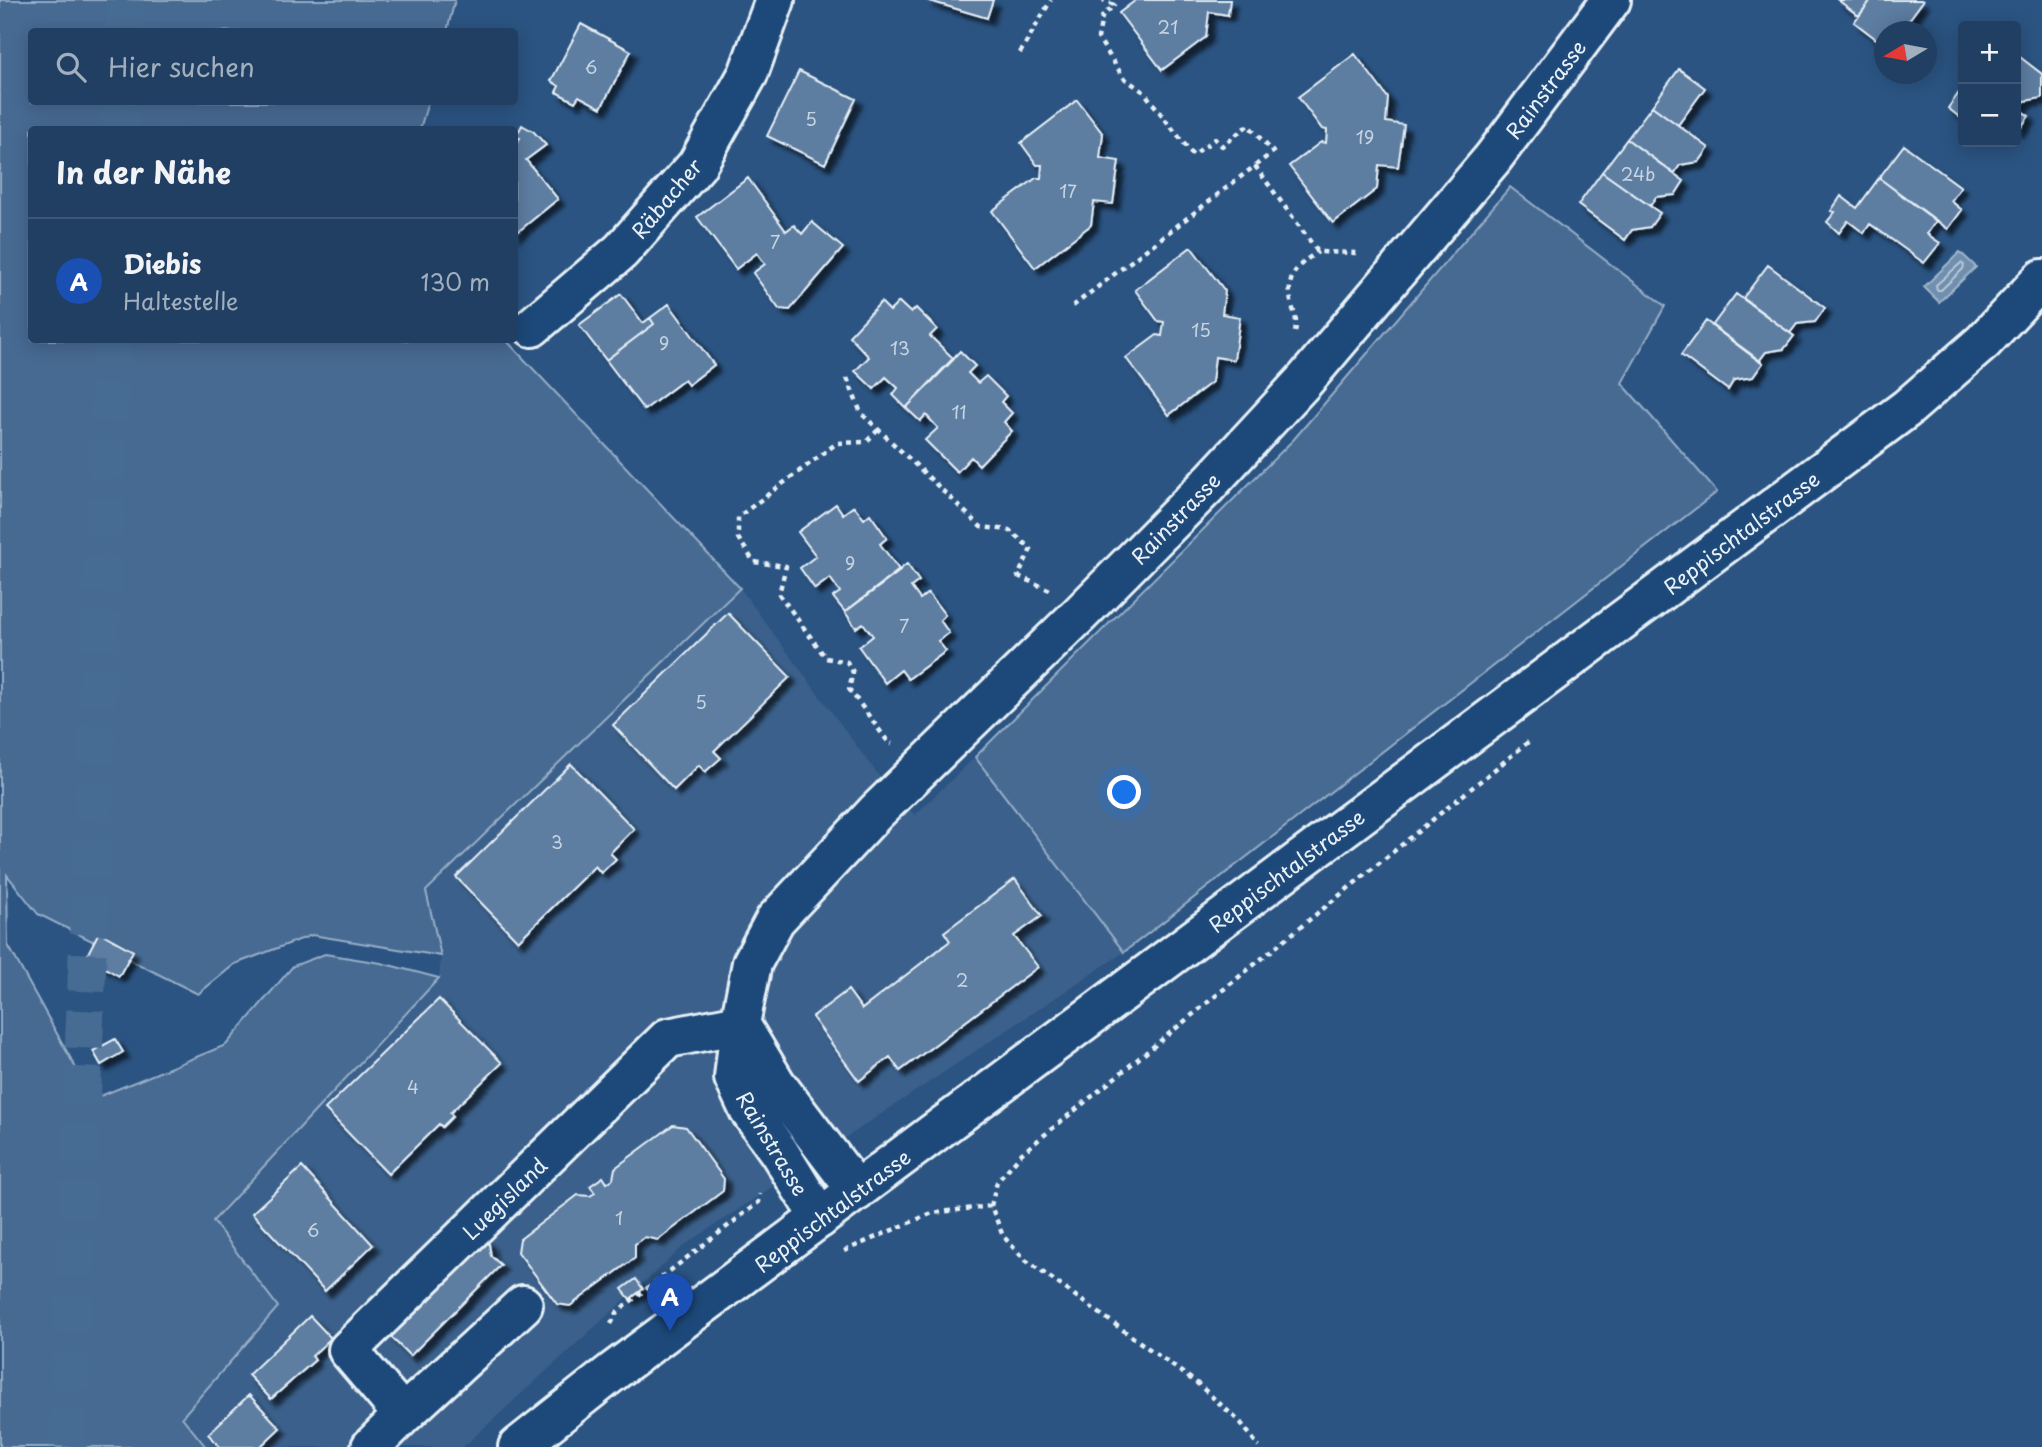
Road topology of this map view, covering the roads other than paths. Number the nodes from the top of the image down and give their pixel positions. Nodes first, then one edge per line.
1 (775, 0) edge
2 (1611, 0) edge
3 (2042, 279) edge
4 (532, 327) dead end
5 (740, 1024) junction
6 (856, 1191) junction
7 (820, 1218) junction
8 (523, 1305) dead end
9 (403, 1415) junction
10 (371, 1447) edge
11 (518, 1447) edge

1 - 4 street, Räbacher
2 - 5 street, Rainstrasse
3 - 6 street, Reppischtalstrasse
5 - 6 street, Rainstrasse
5 - 7 street, Rainstrasse
5 - 9 street, Luegisland
6 - 7 street, Reppischtalstrasse
7 - 11 street, Reppischtalstrasse
8 - 9 street
9 - 10 street

